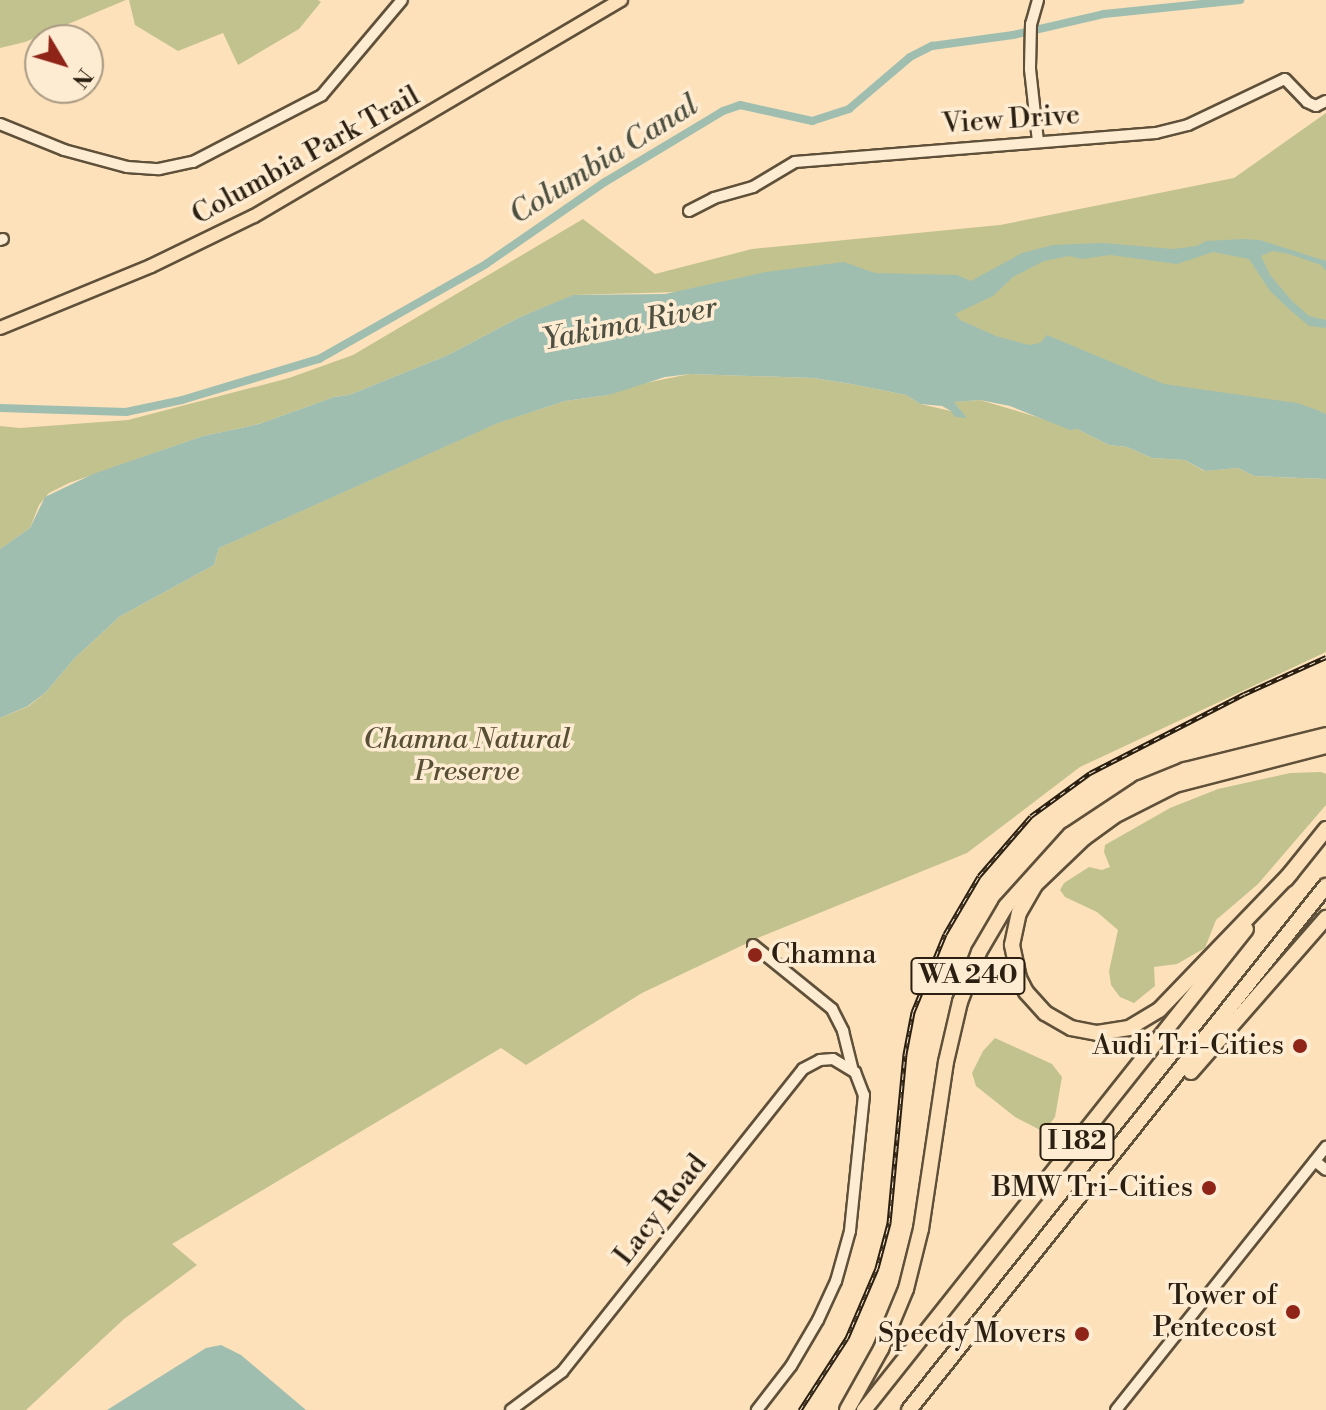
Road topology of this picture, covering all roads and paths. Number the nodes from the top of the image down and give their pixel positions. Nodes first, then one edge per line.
1 (402, 0) edge
2 (621, 0) edge
3 (1038, 0) edge
4 (1326, 101) edge
5 (0, 124) edge
6 (1038, 141) junction
7 (689, 211) dead end
8 (0, 328) edge
9 (1326, 735) edge
10 (1326, 746) edge
11 (1326, 829) edge
12 (1291, 873) junction
13 (1326, 886) edge
14 (1326, 918) edge
15 (753, 945) dead end
16 (852, 1068) junction
17 (1326, 1147) edge
18 (1315, 1161) junction
19 (1326, 1170) edge
20 (1089, 1186) junction
21 (511, 1410) edge
22 (757, 1410) edge
23 (847, 1410) edge
24 (864, 1410) edge
25 (909, 1410) edge
26 (1116, 1410) edge

1 - 5 street
2 - 8 main road, Columbia Park Trail
3 - 6 street
4 - 6 street, View Drive
6 - 7 street, View Drive
9 - 23 highway, WA 240
10 - 12 highway
11 - 12 highway, I 182
12 - 24 highway, I 182
13 - 20 highway, I 182
14 - 20 highway
15 - 16 street
16 - 21 street, Lacy Road
16 - 22 street
17 - 18 street
18 - 19 street
18 - 26 street
20 - 25 highway, I 182

